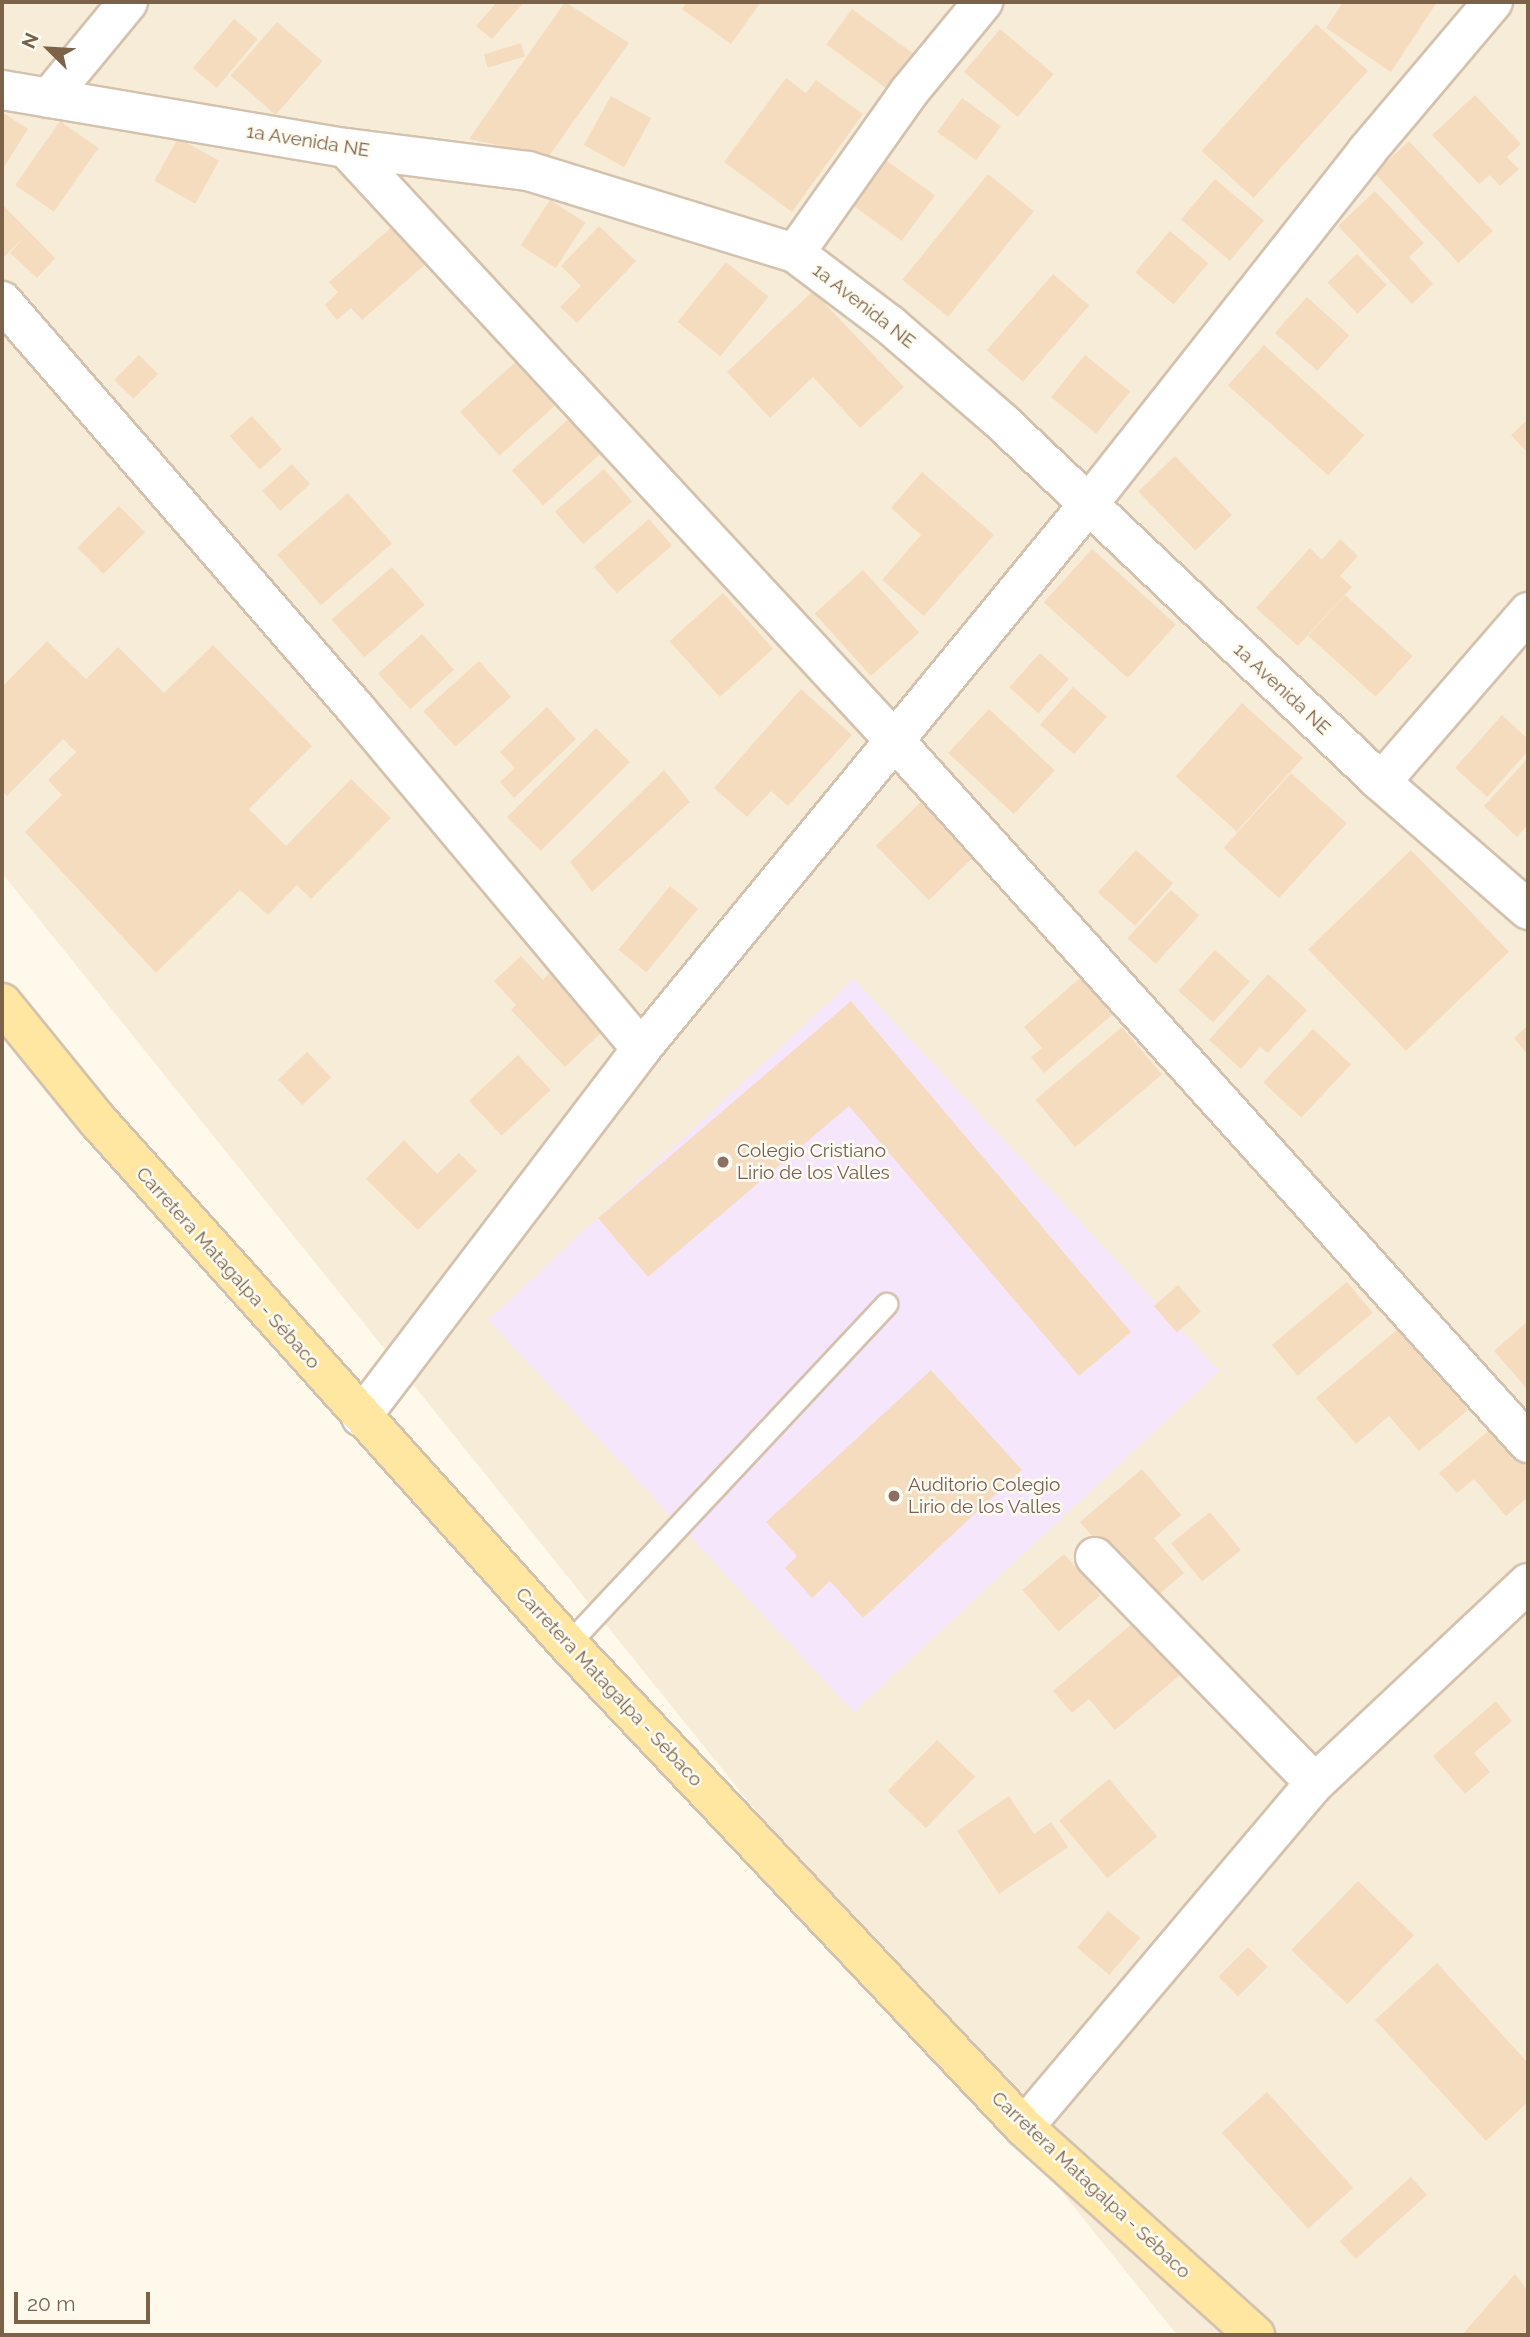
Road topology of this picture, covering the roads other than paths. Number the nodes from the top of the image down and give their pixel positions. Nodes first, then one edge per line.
1 (128, 2) edge
2 (983, 2) edge
3 (1493, 2) edge
4 (2, 90) edge
5 (49, 98) junction
6 (346, 148) junction
7 (795, 253) junction
8 (2, 301) edge
9 (1087, 506) junction
10 (1528, 612) edge
11 (894, 740) junction
12 (1381, 782) junction
13 (1528, 910) edge
14 (2, 1003) edge
15 (641, 1049) junction
16 (886, 1304) dead end
17 (360, 1417) junction
18 (1528, 1443) edge
19 (1095, 1557) dead end
20 (1528, 1583) edge
21 (568, 1644) junction
22 (1315, 1783) junction
23 (1024, 2127) junction
24 (1255, 2335) edge

1 - 5 street
2 - 7 street
3 - 9 street
4 - 5 street, 1a Avenida NE
5 - 6 street, 1a Avenida NE
6 - 7 street, 1a Avenida NE
6 - 11 street
7 - 9 street, 1a Avenida NE
8 - 15 street
9 - 11 street
9 - 12 street, 1a Avenida NE
10 - 12 street
11 - 15 street
11 - 18 street
12 - 13 street, 1a Avenida NE
14 - 17 main road, Carretera Matagalpa - Sébaco
15 - 17 street
16 - 21 lane
17 - 21 main road, Carretera Matagalpa - Sébaco
19 - 22 street
20 - 22 street
21 - 23 main road, Carretera Matagalpa - Sébaco
22 - 23 street
23 - 24 main road, Carretera Matagalpa - Sébaco

